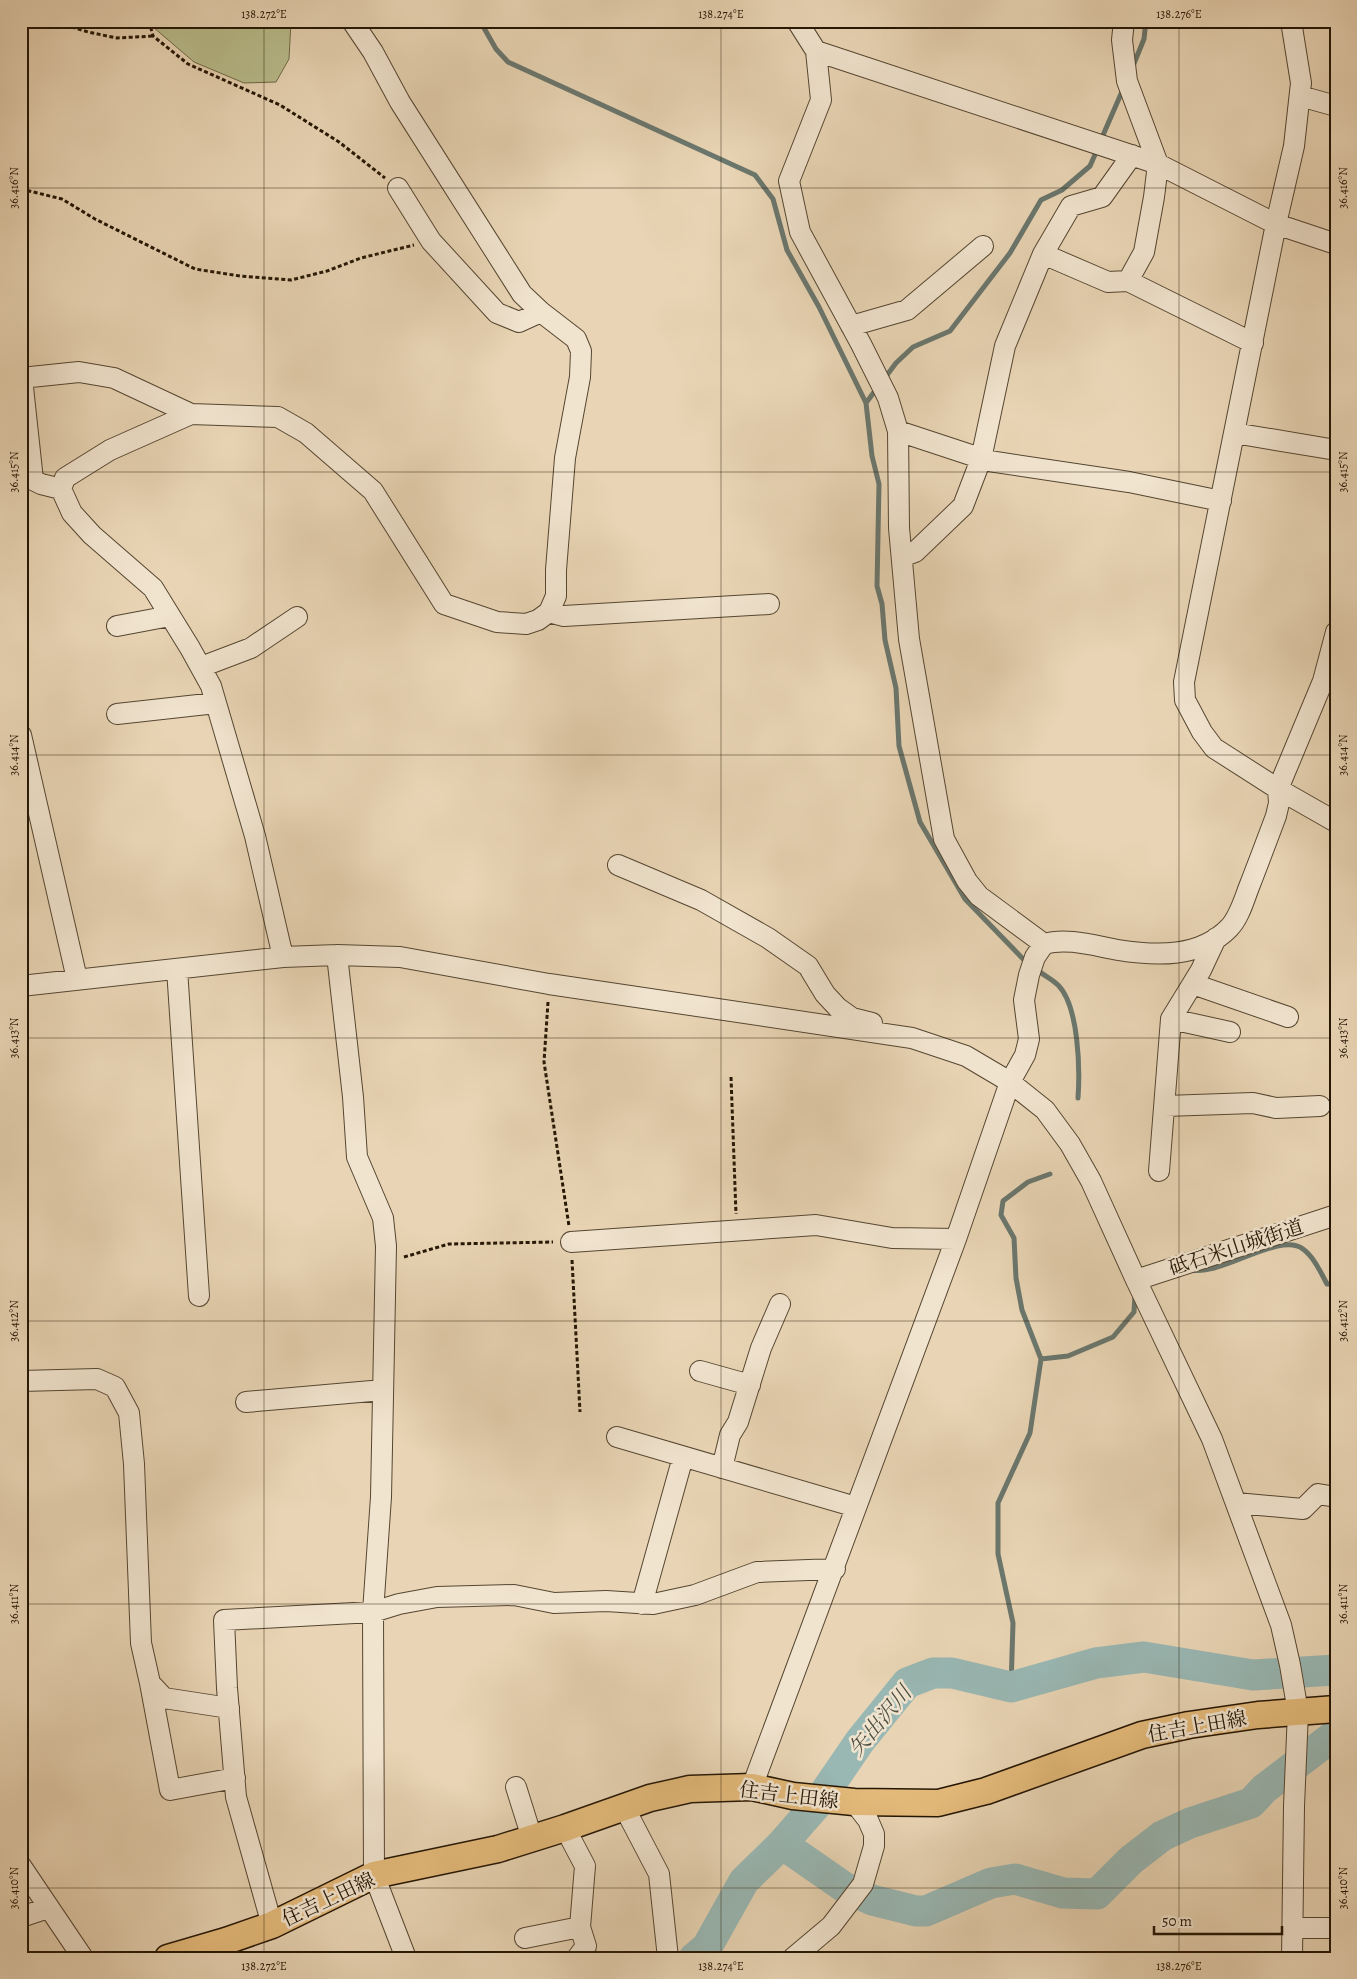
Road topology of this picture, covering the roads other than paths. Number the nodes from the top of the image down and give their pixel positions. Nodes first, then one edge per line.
1 (352, 21) edge
2 (1124, 21) edge
3 (1291, 21) edge
4 (808, 32) edge
5 (1300, 96) junction
6 (1336, 106) edge
7 (1132, 155) junction
8 (1158, 164) junction
9 (398, 188) road end
10 (1276, 224) junction
11 (1336, 244) edge
12 (982, 246) dead end
13 (1042, 254) junction
14 (1128, 281) junction
15 (540, 312) junction
16 (851, 326) junction
17 (1253, 343) junction
18 (21, 378) edge
19 (191, 414) junction
20 (898, 431) junction
21 (1234, 433) junction
22 (1336, 450) edge
23 (981, 459) junction
24 (61, 489) junction
25 (1221, 500) junction
26 (902, 557) junction
27 (769, 604) dead end
28 (550, 612) junction
29 (170, 616) junction
30 (297, 617) dead end
31 (117, 626) dead end
32 (1336, 632) edge
33 (201, 667) junction
34 (216, 703) junction
35 (117, 714) dead end
36 (21, 735) edge
37 (1278, 789) junction
38 (1336, 822) edge
39 (618, 865) dead end
40 (1216, 938) junction
41 (1044, 944) junction
42 (337, 955) junction
43 (284, 957) junction
44 (177, 969) junction
45 (78, 979) junction
46 (1193, 984) junction
47 (21, 986) edge
48 (1288, 1017) dead end
49 (1171, 1019) junction
50 (1230, 1032) dead end
51 (881, 1033) junction
52 (1010, 1082) junction
53 (1165, 1106) junction
54 (1320, 1106) dead end
55 (1159, 1171) dead end
56 (1336, 1215) edge
57 (956, 1239) junction
58 (571, 1242) road end
59 (1136, 1280) junction
60 (199, 1296) dead end
61 (780, 1304) dead end
62 (700, 1370) dead end
63 (21, 1381) edge
64 (750, 1385) junction
65 (384, 1390) junction
66 (246, 1402) dead end
67 (617, 1437) dead end
68 (683, 1457) junction
69 (722, 1468) junction
70 (1336, 1497) edge
71 (1236, 1502) junction
72 (856, 1507) junction
73 (835, 1568) junction
74 (642, 1604) junction
75 (373, 1612) junction
76 (150, 1683) junction
77 (229, 1708) junction
78 (1336, 1709) edge
79 (1298, 1712) junction
80 (235, 1778) junction
81 (516, 1787) dead end
82 (752, 1787) junction
83 (845, 1801) junction
84 (624, 1807) junction
85 (565, 1828) junction
86 (532, 1838) junction
87 (21, 1866) edge
88 (374, 1876) junction
89 (48, 1908) junction
90 (21, 1918) edge
91 (272, 1925) junction
92 (580, 1927) junction
93 (1293, 1928) junction
94 (1336, 1928) edge
95 (524, 1938) dead end
96 (83, 1958) edge
97 (168, 1958) edge
98 (406, 1958) edge
99 (577, 1958) edge
100 (668, 1958) edge
101 (793, 1958) edge
102 (1292, 1958) edge

1 - 15 street
2 - 8 street
3 - 5 street
4 - 7 street
4 - 16 street
5 - 6 street
5 - 10 street
7 - 8 street
7 - 13 street
8 - 10 street
8 - 14 street
9 - 15 street
10 - 11 street
10 - 17 street
12 - 16 street
13 - 14 street
13 - 23 street
14 - 17 street
15 - 28 street
16 - 20 street
17 - 21 street
18 - 19 street
18 - 24 street
19 - 24 street
19 - 28 street
20 - 23 street
20 - 26 street
21 - 22 street
21 - 25 street
23 - 25 street
23 - 26 street
24 - 29 street
25 - 37 street
26 - 41 street
27 - 28 street
29 - 31 street
29 - 33 street
30 - 33 street
32 - 37 street
33 - 34 street
34 - 35 street
34 - 43 street
36 - 45 street
37 - 38 street
37 - 40 street
39 - 51 street
40 - 41 street
40 - 46 street
41 - 52 street
42 - 43 street
42 - 51 street
42 - 65 street
43 - 44 street
44 - 45 street
44 - 60 street
45 - 47 street
46 - 48 street
46 - 49 street
49 - 50 street
49 - 53 street
51 - 52 street
52 - 57 street
52 - 59 street
53 - 54 street
53 - 55 street
56 - 59 street, 砥石米山城街道
57 - 58 street
57 - 72 street
59 - 71 street
61 - 64 street
62 - 64 street
63 - 76 street
64 - 69 street
65 - 66 street
65 - 75 street
67 - 68 street
68 - 69 street
68 - 74 street
69 - 72 street
70 - 71 street
71 - 79 street
72 - 73 street
73 - 74 street
73 - 82 street
74 - 75 street
75 - 77 street
75 - 88 street
76 - 77 street
76 - 80 street
77 - 80 street
78 - 79 main road, 住吉上田線
79 - 83 main road, 住吉上田線
79 - 93 street
80 - 91 street
81 - 86 street
82 - 83 main road, 住吉上田線
82 - 84 main road, 住吉上田線
83 - 101 street
84 - 85 main road, 住吉上田線
84 - 100 street
85 - 86 main road, 住吉上田線
85 - 92 street
86 - 88 main road, 住吉上田線
87 - 89 street
88 - 91 main road, 住吉上田線
88 - 98 street
89 - 90 street
89 - 96 street
91 - 97 main road, 住吉上田線
92 - 95 street
92 - 99 street
93 - 94 street
93 - 102 street

